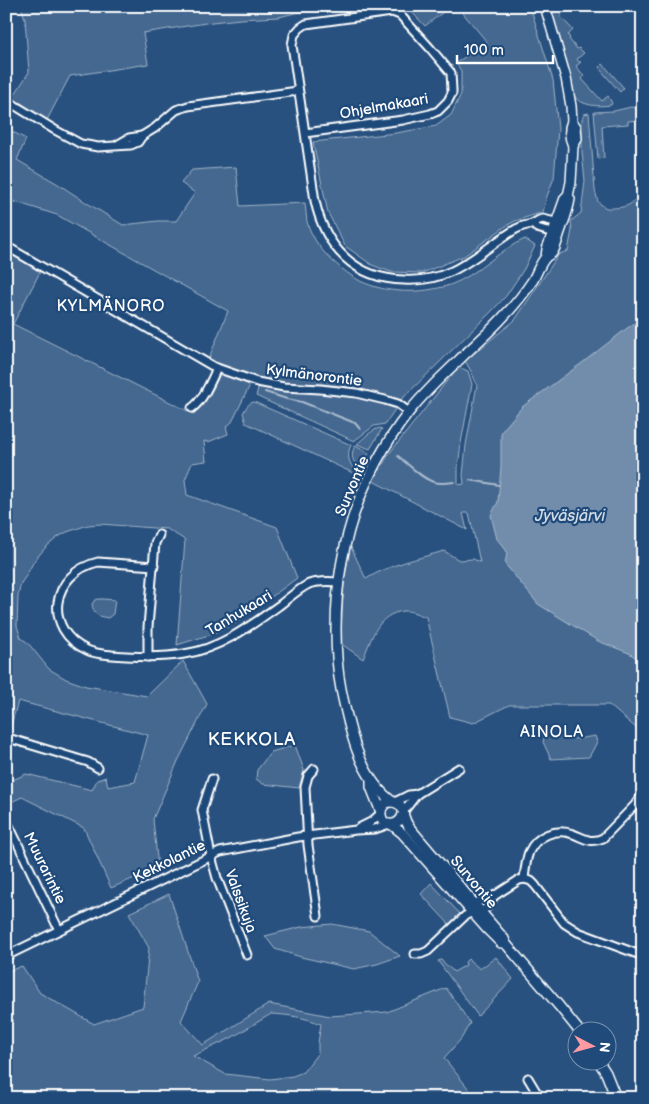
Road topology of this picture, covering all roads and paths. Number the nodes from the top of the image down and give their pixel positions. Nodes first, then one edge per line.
1 (545, 6) edge
2 (298, 91) junction
3 (6, 100) edge
4 (305, 134) junction
5 (560, 223) junction
6 (532, 224) junction
7 (556, 234) junction
8 (6, 246) edge
9 (217, 368) junction
10 (192, 408) dead end
11 (409, 412) junction
12 (158, 535) dead end
13 (154, 566) junction
14 (338, 582) junction
15 (148, 656) junction
16 (6, 739) edge
17 (98, 768) dead end
18 (459, 768) dead end
19 (314, 769) dead end
20 (212, 779) dead end
21 (371, 780) junction
22 (643, 793) edge
23 (417, 794) junction
24 (394, 802) junction
25 (381, 813) junction
26 (403, 813) junction
27 (6, 819) edge
28 (390, 825) junction
29 (356, 830) junction
30 (308, 836) junction
31 (211, 856) junction
32 (524, 879) junction
33 (476, 909) junction
34 (318, 916) dead end
35 (59, 930) junction
36 (415, 954) dead end
37 (6, 956) edge
38 (247, 956) dead end
39 (643, 956) edge
40 (572, 1022) edge
41 (605, 1072) edge
42 (528, 1078) dead end
43 (540, 1098) edge
44 (616, 1098) edge

1 - 5 main road, Survontie
2 - 3 street
2 - 4 street, Ohjelmakaari
2 - 4 street, Ohjelmakaari
4 - 6 street, Ohjelmakaari
5 - 6 street, Ohjelmakaari
5 - 7 main road, Survontie
6 - 7 street
7 - 11 main road, Survontie
8 - 9 street, Kylmänorontie
9 - 10 street
9 - 11 street, Kylmänorontie
11 - 14 main road, Survontie
12 - 13 street
13 - 15 street
13 - 15 street, Tanhukaari
14 - 15 street, Tanhukaari
14 - 21 main road, Survontie
16 - 17 street
18 - 23 street
19 - 30 street
20 - 31 street, Valssikuja
21 - 24 main road, Survontie
21 - 25 main road, Survontie
22 - 32 street
23 - 24 street
23 - 26 street
24 - 25 main road
24 - 26 main road
25 - 28 main road
25 - 29 street, Kekkolantie
26 - 28 main road
26 - 33 main road, Survontie
27 - 35 street, Muurarintie
28 - 29 street, Kekkolantie
28 - 33 main road, Survontie
29 - 30 street, Kekkolantie
30 - 31 street, Kekkolantie
30 - 34 street
31 - 35 street, Kekkolantie
31 - 38 street, Valssikuja
32 - 33 street
32 - 39 street
33 - 36 street
33 - 40 main road, Survontie
35 - 37 street, Kekkolantie
41 - 44 main road
42 - 43 street

